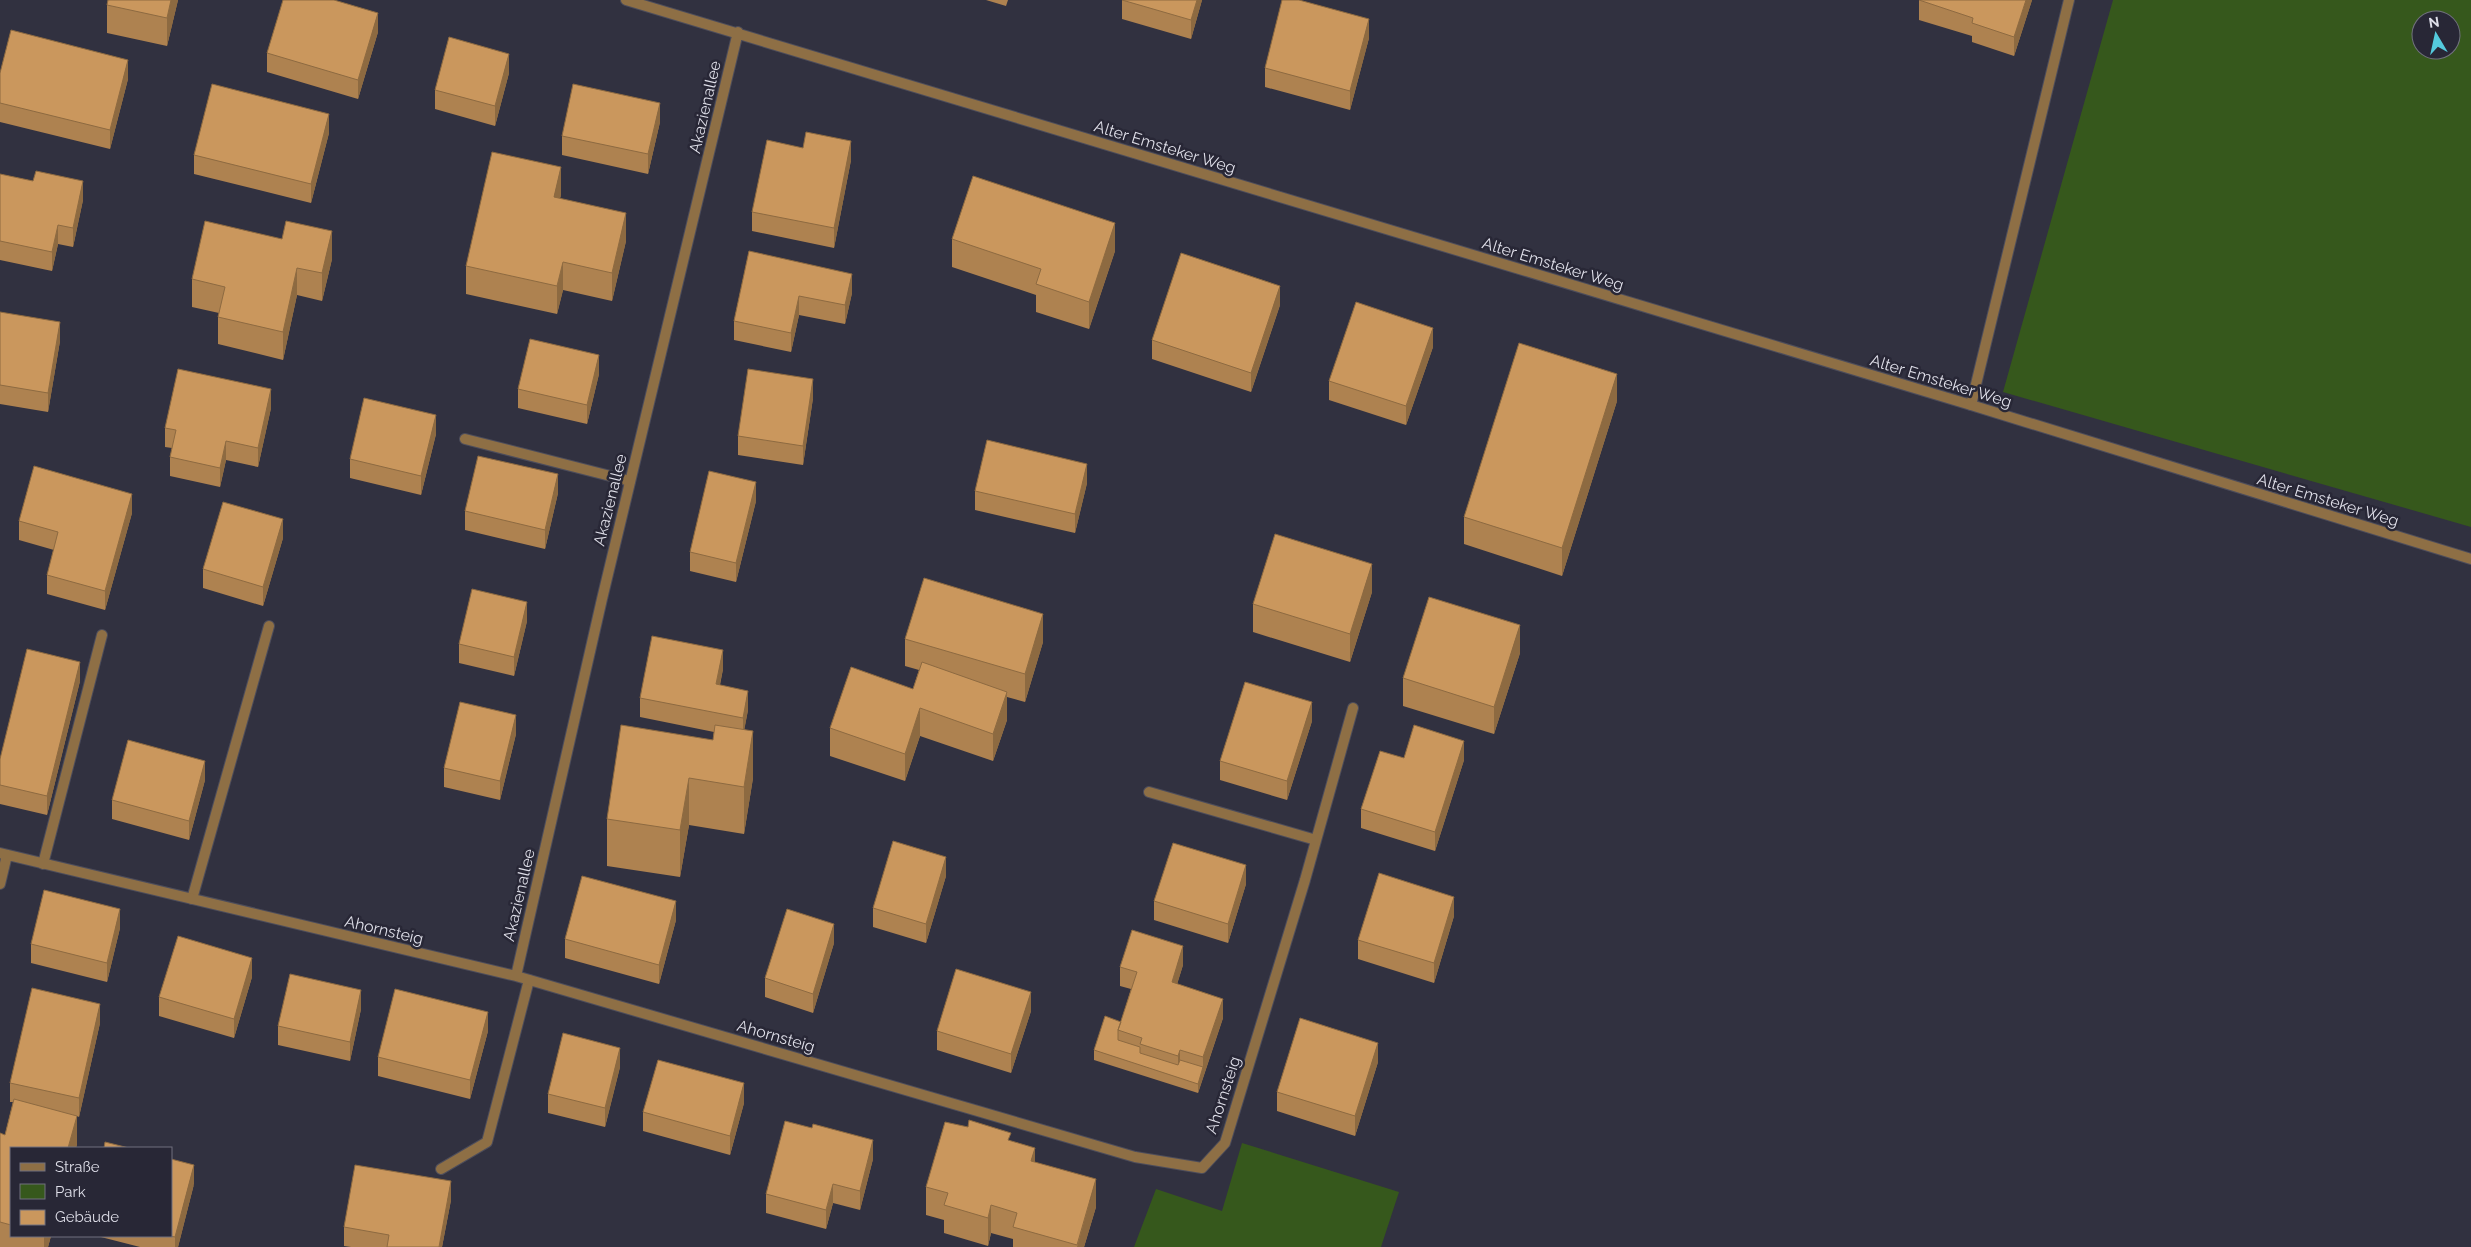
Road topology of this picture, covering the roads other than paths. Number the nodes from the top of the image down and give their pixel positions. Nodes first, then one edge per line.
1 (626, 0) edge
2 (2069, 0) edge
3 (738, 32) junction
4 (1971, 405) junction
5 (465, 439) dead end
6 (630, 481) junction
7 (2471, 559) edge
8 (269, 626) dead end
9 (102, 635) dead end
10 (1353, 708) dead end
11 (1149, 792) dead end
12 (1316, 840) junction
13 (4, 854) edge
14 (43, 864) junction
15 (0, 884) edge
16 (192, 899) junction
17 (516, 976) junction
18 (528, 980) junction
19 (441, 1169) dead end

1 - 3 street, Alter Emsteker Weg
2 - 4 street
3 - 4 street, Alter Emsteker Weg
3 - 6 street, Akazienallee
4 - 7 street, Alter Emsteker Weg
5 - 6 street
6 - 17 street, Akazienallee
8 - 16 street
9 - 14 street
10 - 12 street, Ahornsteig
11 - 12 street
12 - 18 street, Ahornsteig
13 - 14 street, Ahornsteig
13 - 15 street
14 - 16 street, Ahornsteig
16 - 17 street, Ahornsteig
17 - 18 street, Ahornsteig
18 - 19 street

